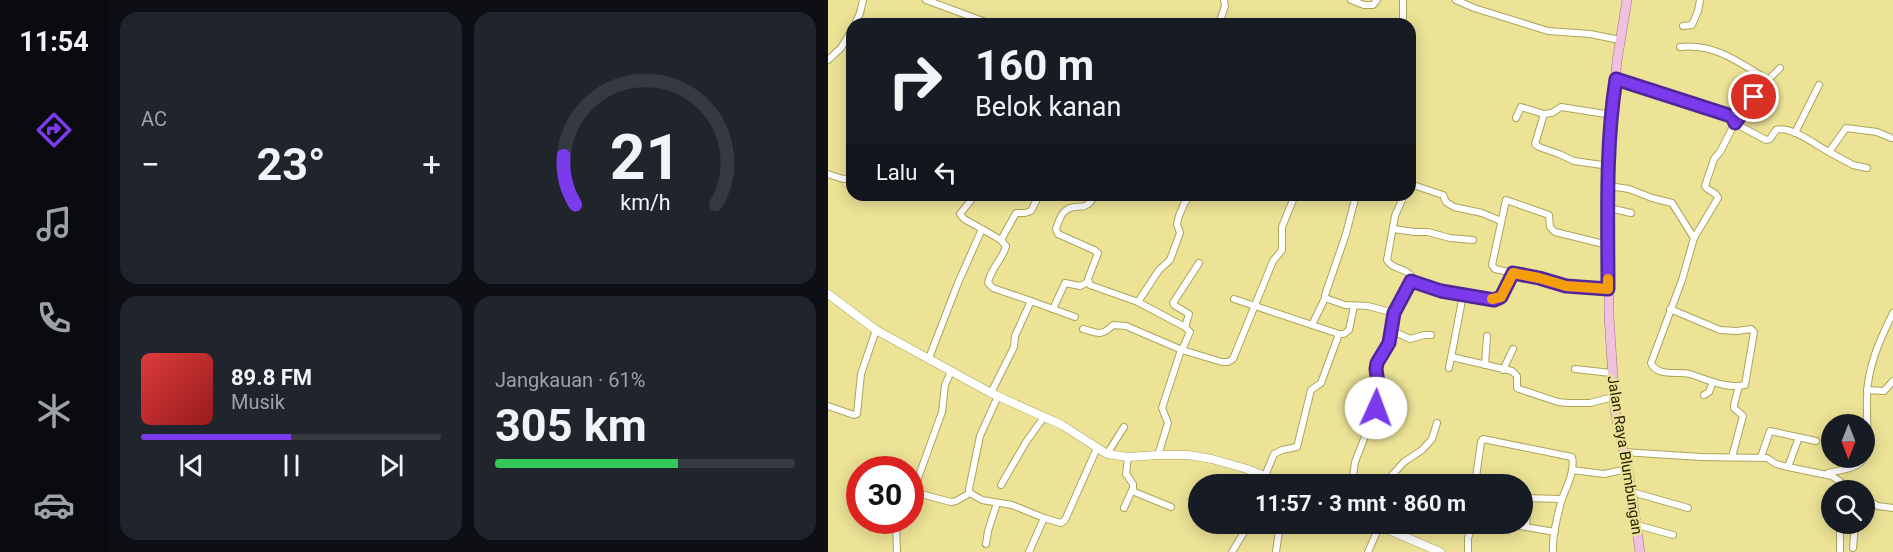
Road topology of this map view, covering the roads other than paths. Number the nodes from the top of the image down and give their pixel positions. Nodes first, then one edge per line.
1 (863, 0) edge
2 (926, 0) edge
3 (1224, 0) edge
4 (1351, 0) edge
5 (1377, 0) edge
6 (1403, 0) edge
7 (1456, 0) edge
8 (1627, 0) edge
9 (1700, 0) edge
10 (858, 18) edge
11 (975, 18) edge
12 (1221, 18) edge
13 (1403, 18) edge
14 (1683, 26) dead end
15 (1620, 40) junction
16 (846, 43) edge
17 (1680, 47) dead end
18 (828, 60) edge
19 (1780, 69) dead end
20 (1616, 79) junction
21 (1768, 80) junction
22 (1819, 85) dead end
23 (1544, 114) junction
24 (1612, 115) junction
25 (1516, 118) dead end
26 (1735, 123) junction
27 (1795, 133) junction
28 (1891, 138) dead end
29 (1829, 152) junction
30 (1609, 166) junction
31 (1867, 168) dead end
32 (828, 174) edge
33 (846, 179) edge
34 (1416, 186) edge
35 (1609, 186) junction
36 (970, 201) edge
37 (1036, 201) edge
38 (1091, 201) edge
39 (1187, 201) edge
40 (1293, 201) edge
41 (1355, 201) edge
42 (1400, 201) edge
43 (1609, 208) junction
44 (1631, 213) dead end
45 (1501, 220) junction
46 (1393, 229) junction
47 (982, 230) junction
48 (1694, 238) junction
49 (1001, 240) junction
50 (1473, 240) dead end
51 (1608, 245) junction
52 (1199, 263) dead end
53 (1513, 273) junction
54 (1411, 281) junction
55 (1088, 282) junction
56 (1608, 289) junction
57 (828, 294) edge
58 (1463, 295) junction
59 (1325, 298) junction
60 (1234, 299) dead end
61 (1031, 301) junction
62 (1138, 302) junction
63 (1256, 306) junction
64 (1354, 306) junction
65 (1053, 309) junction
66 (1670, 309) junction
67 (1394, 313) junction
68 (1893, 313) edge
69 (1075, 316) dead end
70 (1312, 325) junction
71 (1185, 327) junction
72 (1083, 329) dead end
73 (876, 330) junction
74 (1390, 330) junction
75 (1339, 334) junction
76 (1431, 335) dead end
77 (1488, 336) dead end
78 (1513, 349) dead end
79 (1182, 350) junction
80 (1452, 357) junction
81 (929, 358) junction
82 (1485, 365) junction
83 (1449, 368) dead end
84 (1575, 369) dead end
85 (1503, 370) junction
86 (951, 371) junction
87 (1611, 373) junction
88 (1893, 381) edge
89 (1713, 382) junction
90 (1739, 386) junction
91 (1867, 393) junction
92 (994, 394) junction
93 (1704, 395) dead end
94 (1613, 397) junction
95 (828, 406) edge
96 (1867, 414) edge
97 (1044, 417) junction
98 (1437, 423) dead end
99 (1124, 427) dead end
100 (1799, 437) junction
101 (1816, 441) dead end
102 (1097, 448) junction
103 (1623, 452) junction
104 (1107, 453) junction
105 (1158, 455) junction
106 (1128, 457) junction
107 (1732, 457) junction
108 (1761, 457) junction
109 (924, 461) edge
110 (1788, 468) junction
111 (1850, 468) edge
112 (1627, 469) junction
113 (1572, 470) junction
114 (1256, 474) edge
115 (1270, 474) edge
116 (1354, 474) edge
117 (1393, 474) edge
118 (1476, 474) edge
119 (1829, 475) junction
120 (1836, 480) edge
121 (1001, 485) dead end
122 (1132, 491) junction
123 (1632, 492) junction
124 (970, 493) junction
125 (924, 496) edge
126 (1533, 498) edge
127 (1562, 499) junction
128 (997, 503) junction
129 (1875, 504) edge
130 (1171, 507) dead end
131 (1124, 508) dead end
132 (1688, 508) dead end
133 (1893, 508) edge
134 (1044, 518) junction
135 (1636, 525) junction
136 (1533, 527) edge
137 (1555, 532) junction
138 (897, 534) edge
139 (1243, 534) edge
140 (1279, 534) edge
141 (1374, 534) edge
142 (1400, 534) edge
143 (1469, 534) edge
144 (1840, 534) edge
145 (1854, 534) edge
146 (1673, 535) dead end
147 (986, 544) dead end
148 (1853, 548) dead end
149 (897, 552) edge
150 (1029, 552) edge
151 (1232, 552) edge
152 (1276, 552) edge
153 (1368, 552) edge
154 (1440, 552) edge
155 (1468, 552) edge
156 (1553, 552) edge
157 (1640, 552) edge
158 (1840, 552) edge

1 - 10 street
2 - 11 street
3 - 12 street
4 - 5 street
6 - 13 street
7 - 15 street
8 - 15 main road, Jalan Raya Blumbungan
9 - 14 street
15 - 20 main road, Jalan Raya Blumbungan
16 - 18 street
17 - 21 street
19 - 21 street
20 - 24 main road, Jalan Raya Blumbungan
20 - 26 street
21 - 26 street
22 - 27 street
23 - 24 street
23 - 25 street
23 - 30 street
24 - 30 main road, Jalan Raya Blumbungan
26 - 27 street
26 - 48 street
27 - 29 street
28 - 29 street
29 - 31 street
30 - 35 main road, Jalan Raya Blumbungan
32 - 33 street
34 - 45 street
35 - 43 main road, Jalan Raya Blumbungan
35 - 48 street
36 - 47 street
37 - 49 street
38 - 55 street
39 - 62 street
40 - 63 street
41 - 59 street
42 - 46 street
43 - 44 street
43 - 51 main road, Jalan Raya Blumbungan
45 - 51 street
45 - 53 street
46 - 50 street
46 - 54 street
47 - 49 street
47 - 81 street
48 - 66 street
49 - 61 street
51 - 56 main road, Jalan Raya Blumbungan
52 - 71 street
53 - 56 street
53 - 58 street
54 - 58 street
54 - 67 street
55 - 62 street
55 - 65 street
56 - 87 main road, Jalan Raya Blumbungan
57 - 73 street
58 - 80 street
59 - 64 street
59 - 70 street
60 - 63 street
61 - 65 street
61 - 92 street
62 - 71 street
63 - 70 street
63 - 79 street
64 - 67 street
64 - 75 street
65 - 69 street
66 - 89 street
66 - 90 street
67 - 74 street
68 - 91 street
70 - 75 street
71 - 79 street
72 - 79 street
73 - 81 street
73 - 95 street
74 - 76 street
74 - 116 street
75 - 115 street
77 - 82 street
78 - 85 street
79 - 105 street
80 - 82 street
80 - 83 street
81 - 86 street
82 - 85 street
84 - 87 street
85 - 94 street
86 - 92 street
86 - 109 street
87 - 94 main road, Jalan Raya Blumbungan
88 - 91 street
89 - 90 street
89 - 93 street
90 - 107 street
91 - 96 street
92 - 97 street
92 - 124 street
94 - 103 main road, Jalan Raya Blumbungan
97 - 102 street
97 - 121 street
98 - 117 street
99 - 104 street
100 - 101 street
100 - 108 street
100 - 110 street
102 - 104 street
102 - 134 street
103 - 107 street
103 - 112 main road, Jalan Raya Blumbungan
104 - 106 street
105 - 106 street
105 - 114 street
106 - 122 street
107 - 108 street
108 - 110 street
110 - 119 street
111 - 119 street
112 - 113 street
112 - 123 main road, Jalan Raya Blumbungan
113 - 118 street
113 - 127 street
119 - 120 street
122 - 130 street
122 - 131 street
123 - 132 street
123 - 135 main road, Jalan Raya Blumbungan
124 - 125 street
124 - 128 street
126 - 127 street
127 - 137 street
128 - 134 street
128 - 147 street
129 - 133 street
134 - 150 street
135 - 146 street
135 - 157 main road, Jalan Raya Blumbungan
136 - 137 street
137 - 156 street
138 - 149 street
139 - 151 street
140 - 152 street
141 - 153 street
142 - 154 street
143 - 155 street
144 - 158 street
145 - 148 street

